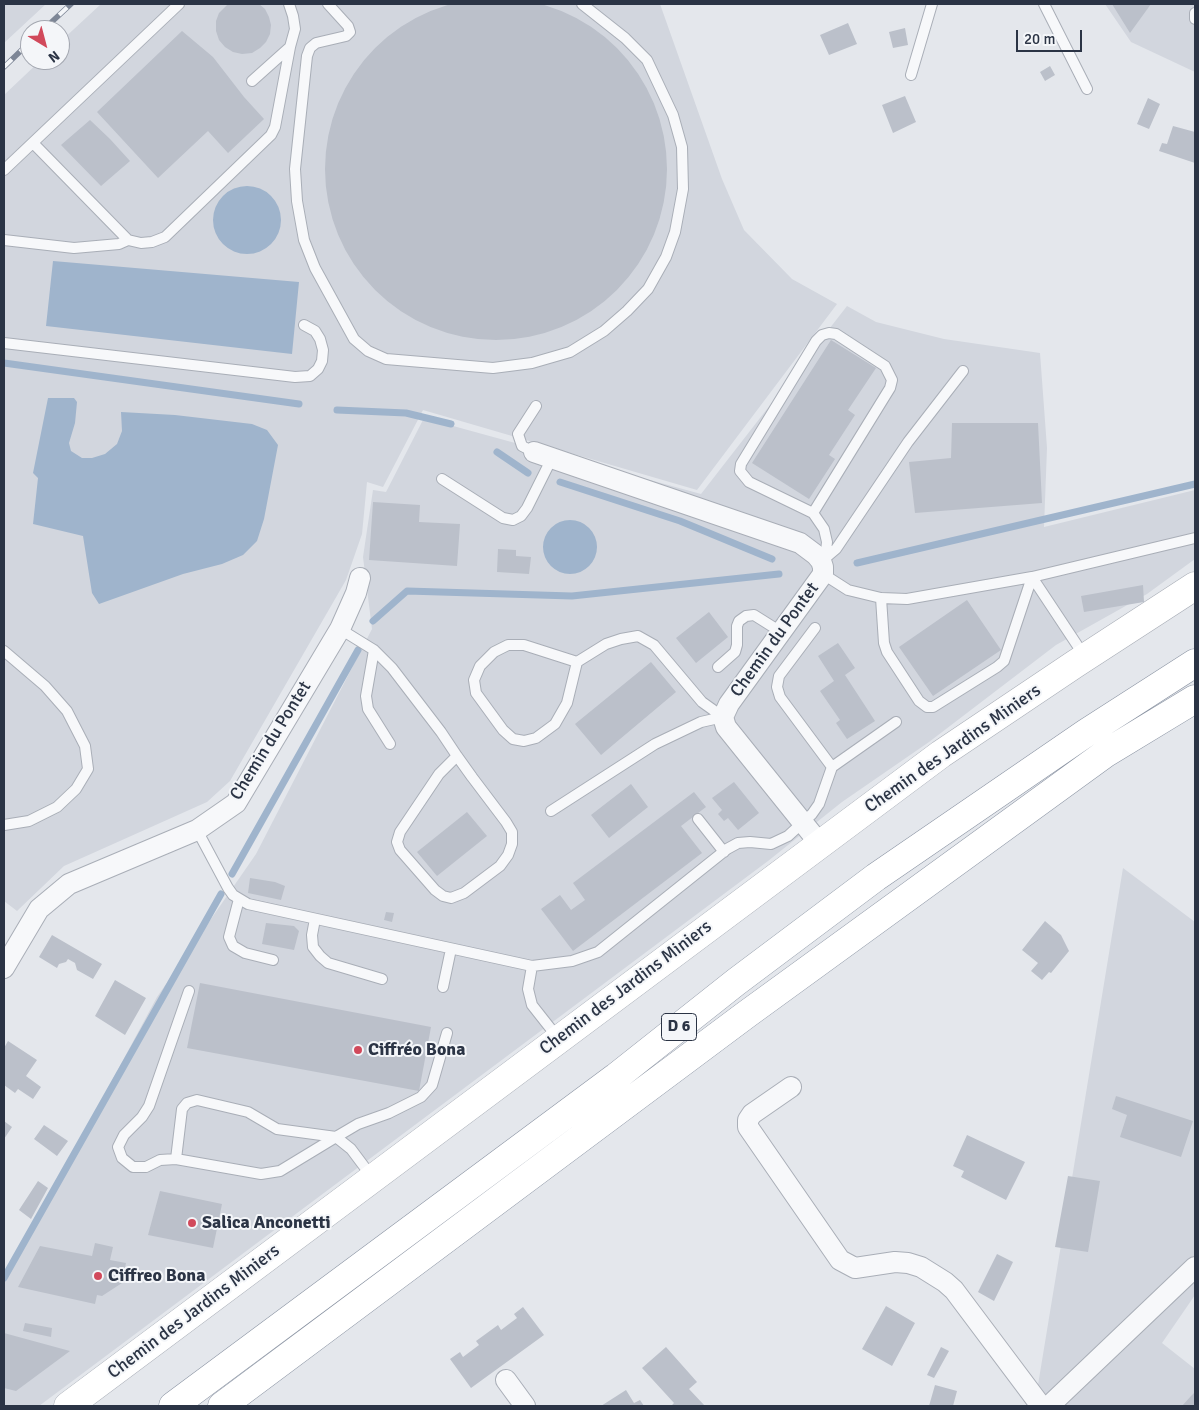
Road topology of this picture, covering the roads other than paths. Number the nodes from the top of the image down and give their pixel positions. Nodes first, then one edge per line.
1 (179, 4) edge
2 (289, 4) edge
3 (328, 4) edge
4 (582, 4) edge
5 (932, 4) edge
6 (1044, 4) edge
7 (1195, 13) edge
8 (1195, 19) edge
9 (290, 47) junction
10 (911, 75) dead end
11 (252, 81) dead end
12 (1087, 89) dead end
13 (33, 143) junction
14 (4, 170) edge
15 (4, 240) edge
16 (128, 240) junction
17 (304, 324) dead end
18 (4, 343) edge
19 (963, 371) dead end
20 (536, 406) dead end
21 (543, 455) junction
22 (442, 479) dead end
23 (813, 513) junction
24 (1195, 538) edge
25 (822, 568) junction
26 (1032, 577) junction
27 (360, 578) dead end
28 (1195, 586) edge
29 (881, 598) junction
30 (815, 628) dead end
31 (340, 629) junction
32 (780, 632) junction
33 (1195, 643) edge
34 (374, 650) junction
35 (4, 651) edge
36 (1085, 658) junction
37 (577, 662) junction
38 (1195, 663) edge
39 (718, 667) dead end
40 (1195, 699) edge
41 (723, 717) junction
42 (896, 722) dead end
43 (390, 744) dead end
44 (457, 756) junction
45 (832, 767) junction
46 (551, 811) dead end
47 (698, 819) dead end
48 (803, 823) junction
49 (4, 824) edge
50 (198, 830) junction
51 (820, 844) junction
52 (724, 852) junction
53 (239, 899) junction
54 (315, 919) junction
55 (451, 949) junction
56 (273, 960) dead end
57 (532, 966) junction
58 (4, 968) edge
59 (382, 979) dead end
60 (444, 987) dead end
61 (189, 992) dead end
62 (447, 1033) dead end
63 (559, 1039) junction
64 (616, 1077) junction
65 (791, 1087) dead end
66 (336, 1137) junction
67 (176, 1158) junction
68 (373, 1178) junction
69 (1195, 1267) edge
70 (506, 1380) dead end
71 (68, 1406) edge
72 (173, 1406) edge
73 (222, 1406) edge
74 (525, 1406) edge
75 (1041, 1406) edge
76 (1049, 1406) edge

1 - 13 lane
2 - 9 lane
3 - 4 lane
5 - 10 lane
6 - 12 lane
7 - 8 lane
9 - 11 lane
9 - 16 lane
13 - 14 lane
13 - 16 lane
15 - 16 lane
17 - 18 lane
19 - 25 lane
20 - 21 lane
21 - 22 lane
21 - 25 street, Chemin du Pontet
23 - 23 lane
23 - 25 lane
24 - 26 lane
25 - 29 lane
25 - 32 street, Chemin du Pontet
26 - 29 lane
26 - 29 lane
26 - 36 lane
27 - 31 street, Chemin du Pontet
28 - 36 main road, Chemin des Jardins Miniers
30 - 45 lane
31 - 34 lane
31 - 50 street, Chemin du Pontet
32 - 39 lane
32 - 41 street, Chemin du Pontet
33 - 64 main road
34 - 43 lane
34 - 44 lane
35 - 49 lane
36 - 51 main road, Chemin des Jardins Miniers
37 - 37 lane
37 - 41 lane
38 - 64 main road, D 6
40 - 73 main road, D 6
41 - 46 lane
41 - 48 street, Chemin du Pontet
42 - 45 lane
44 - 44 lane
45 - 48 lane
47 - 52 lane
48 - 51 street, Chemin du Pontet
48 - 52 lane
50 - 53 lane
50 - 58 street, Chemin du Pontet
51 - 63 main road, Chemin des Jardins Miniers
52 - 57 lane
53 - 54 lane
53 - 56 lane
54 - 55 lane
54 - 59 lane
55 - 57 lane
55 - 60 lane
57 - 63 lane
61 - 67 lane
62 - 66 lane
63 - 68 main road, Chemin des Jardins Miniers
64 - 72 main road, D 6
65 - 75 street
66 - 67 lane
66 - 67 lane
66 - 68 lane
68 - 71 main road, Chemin des Jardins Miniers
69 - 76 street
70 - 74 street

